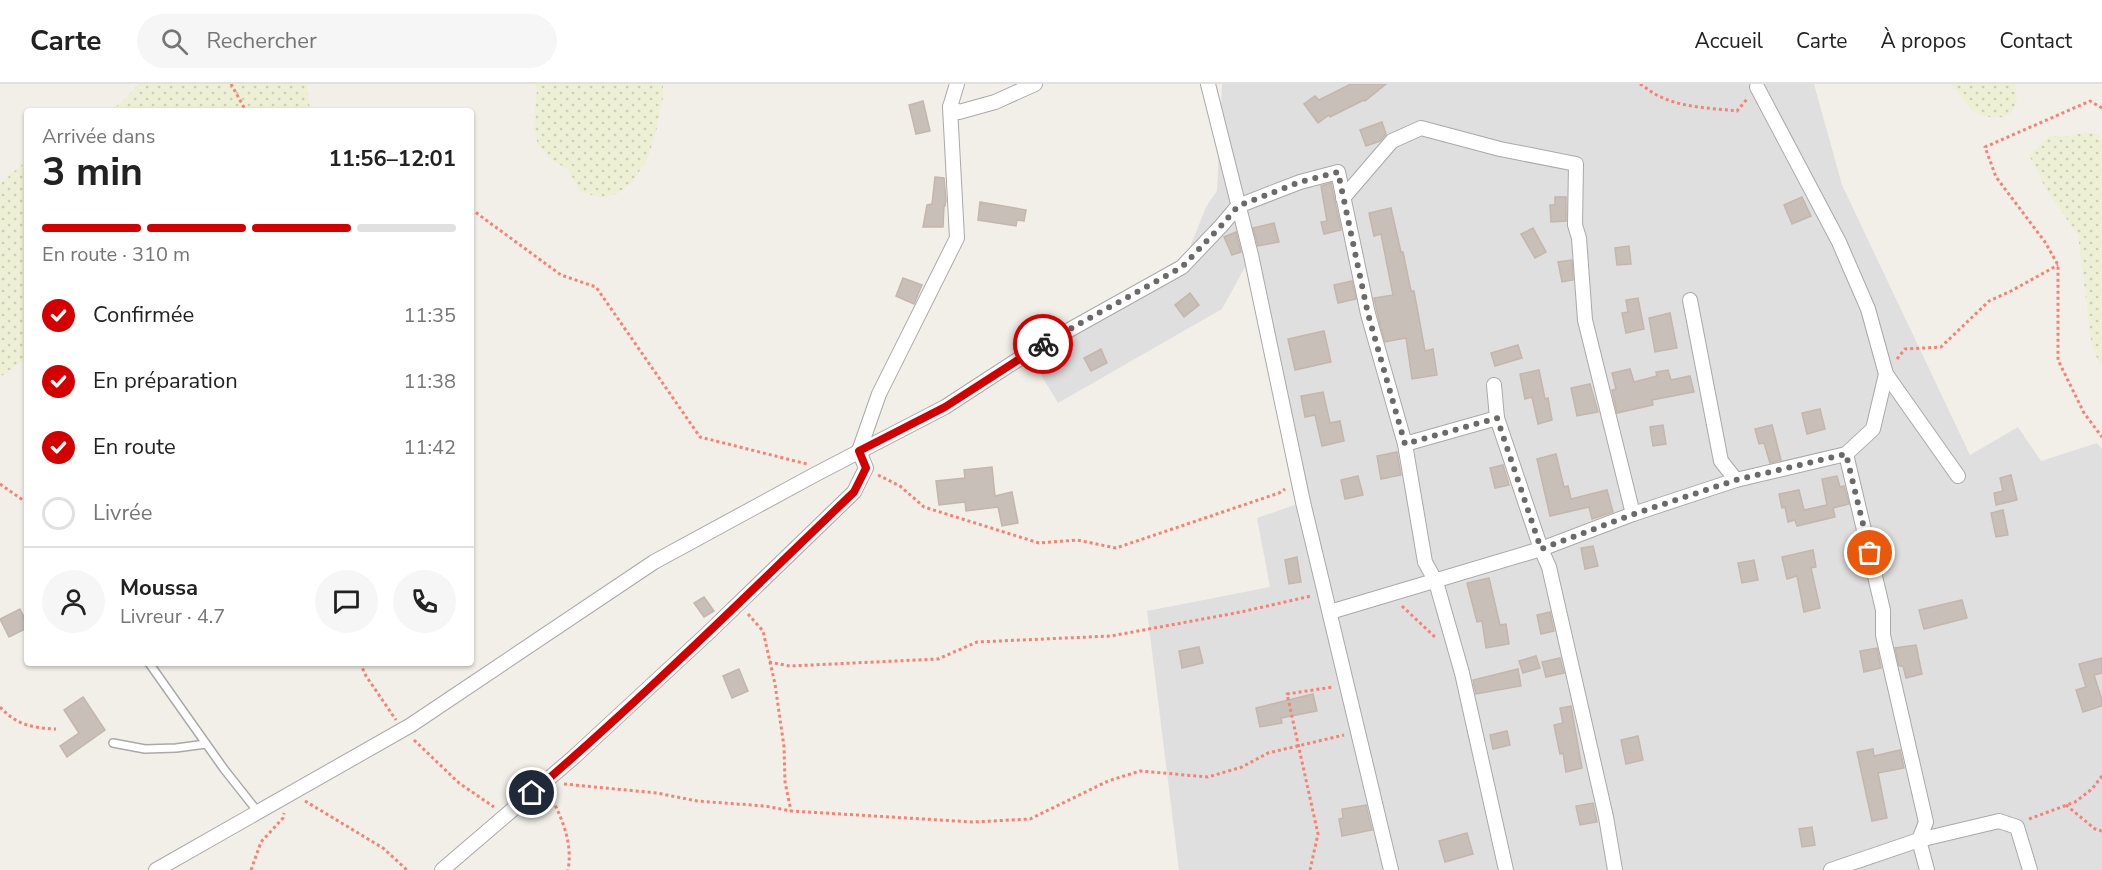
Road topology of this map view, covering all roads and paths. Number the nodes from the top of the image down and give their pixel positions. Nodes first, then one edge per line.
1 (231, 84) edge
2 (957, 84) edge
3 (1035, 84) edge
4 (1208, 84) edge
5 (1640, 84) edge
6 (1757, 87) joint
7 (950, 107) junction
8 (244, 108) edge
9 (2102, 108) edge
10 (1343, 198) junction
11 (1238, 206) junction
12 (474, 211) edge
13 (2058, 265) junction
14 (1690, 300) dead end
15 (1886, 374) junction
16 (1494, 385) dead end
17 (1497, 418) junction
18 (2102, 437) edge
19 (1405, 444) junction
20 (859, 451) junction
21 (1846, 454) junction
22 (866, 468) junction
23 (816, 474) junction
24 (1958, 476) dead end
25 (1298, 479) junction
26 (1736, 480) junction
27 (0, 484) edge
28 (24, 501) edge
29 (1634, 514) junction
30 (1541, 549) junction
31 (1436, 582) junction
32 (1325, 592) junction
33 (1389, 595) junction
34 (739, 603) junction
35 (1330, 612) junction
36 (1442, 646) dead end
37 (769, 662) junction
38 (151, 666) edge
39 (361, 666) edge
40 (1347, 685) junction
41 (0, 707) edge
42 (56, 729) dead end
43 (404, 730) junction
44 (1358, 732) junction
45 (113, 743) dead end
46 (206, 744) junction
47 (1299, 744) junction
48 (2102, 776) edge
49 (544, 783) junction
50 (291, 794) junction
51 (2066, 805) junction
52 (791, 811) junction
53 (258, 812) junction
54 (506, 815) junction
55 (2017, 827) junction
56 (2102, 831) edge
57 (1918, 840) junction
58 (156, 870) edge
59 (251, 870) edge
60 (407, 870) edge
61 (442, 870) edge
62 (568, 870) edge
63 (1310, 870) edge
64 (1391, 870) edge
65 (1506, 870) edge
66 (1615, 870) edge
67 (1831, 870) edge
68 (1927, 870) edge
69 (2030, 870) edge

1 - 8 path
2 - 7 street
3 - 7 street
4 - 11 street
5 - 6 path
6 - 15 street
7 - 20 street
9 - 13 path
10 - 11 street
10 - 19 street
10 - 29 street
11 - 20 street
11 - 25 street
12 - 23 path
13 - 15 path
13 - 18 path
14 - 26 street
15 - 21 street
15 - 24 street
16 - 17 street
17 - 19 street
17 - 30 street
19 - 31 street
20 - 22 street
20 - 23 street
21 - 26 street
21 - 57 street
22 - 25 path
22 - 34 street
23 - 43 street
25 - 32 street
26 - 29 street
27 - 28 path
29 - 30 street
30 - 31 street
30 - 66 street
31 - 33 street
31 - 65 street
32 - 35 street
32 - 37 path
33 - 35 street
33 - 36 path
34 - 37 path
34 - 49 street
35 - 40 street
37 - 52 path
38 - 46 lane
39 - 43 path
40 - 44 street
40 - 47 path
41 - 42 path
43 - 50 street
43 - 54 path
44 - 47 path
44 - 64 street
45 - 46 lane
46 - 53 lane
47 - 52 path
47 - 63 path
48 - 51 path
49 - 52 path
49 - 54 street
49 - 62 path
50 - 53 street
50 - 59 path
50 - 60 path
51 - 55 path
51 - 56 path
53 - 58 street
54 - 61 street
55 - 57 street
55 - 69 street
57 - 67 street
57 - 68 street

